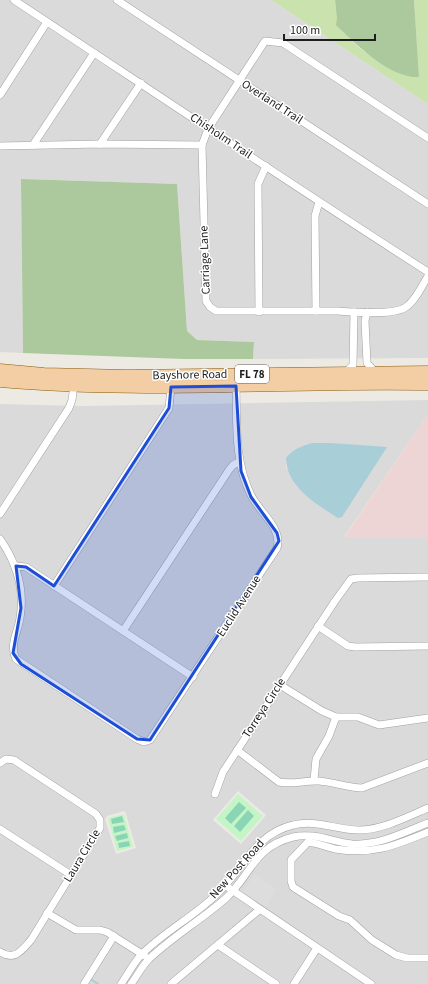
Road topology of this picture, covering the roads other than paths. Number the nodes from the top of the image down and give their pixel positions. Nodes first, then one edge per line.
1 (14, 0) edge
2 (117, 0) edge
3 (47, 22) junction
4 (94, 53) junction
5 (239, 80) junction
6 (141, 83) junction
7 (0, 95) edge
8 (208, 129) junction
9 (428, 138) edge
10 (100, 144) junction
11 (33, 145) junction
12 (0, 146) edge
13 (203, 147) junction
14 (266, 166) junction
15 (319, 202) junction
16 (428, 204) edge
17 (428, 272) edge
18 (428, 276) edge
19 (316, 311) junction
20 (259, 312) junction
21 (354, 312) junction
22 (367, 312) junction
23 (0, 370) edge
24 (428, 372) edge
25 (345, 373) junction
26 (376, 373) junction
27 (94, 375) junction
28 (0, 381) edge
29 (428, 384) edge
30 (77, 386) junction
31 (236, 386) junction
32 (171, 387) junction
33 (239, 462) junction
34 (0, 514) edge
35 (0, 539) edge
36 (16, 566) junction
37 (428, 577) edge
38 (54, 586) junction
39 (318, 626) junction
40 (123, 631) junction
41 (428, 646) edge
42 (193, 677) junction
43 (280, 684) junction
44 (336, 717) junction
45 (428, 718) edge
46 (237, 750) junction
47 (0, 763) edge
48 (428, 763) edge
49 (314, 780) junction
50 (215, 794) dead end
51 (428, 808) edge
52 (428, 823) edge
53 (0, 829) edge
54 (428, 832) edge
55 (71, 875) junction
56 (226, 885) junction
57 (233, 891) junction
58 (259, 910) junction
59 (47, 913) junction
60 (114, 936) junction
61 (218, 945) junction
62 (317, 948) junction
63 (0, 952) edge
64 (142, 954) junction
65 (428, 958) edge
66 (148, 960) junction
67 (361, 977) junction
68 (84, 984) edge
69 (122, 984) edge
70 (131, 984) edge
71 (171, 984) edge
72 (276, 984) edge
73 (294, 984) edge
74 (357, 984) edge
75 (372, 984) edge

1 - 3 street, Chisholm Trail
2 - 5 street, Overland Trail
3 - 4 street, Chisholm Trail
3 - 7 street
4 - 6 street, Chisholm Trail
4 - 11 street
5 - 8 street, Carriage Lane
5 - 9 street, Carriage Lane
5 - 16 street, Overland Trail
6 - 8 street, Chisholm Trail
6 - 10 street
8 - 13 street, Carriage Lane
8 - 14 street, Chisholm Trail
10 - 11 street
10 - 13 street
11 - 12 street
13 - 20 street, Carriage Lane
14 - 15 street, Chisholm Trail
14 - 20 street
15 - 17 street, Chisholm Trail
15 - 19 street
18 - 22 street, Carriage Lane
19 - 20 street, Carriage Lane
19 - 21 street, Carriage Lane
21 - 22 street, Carriage Lane
21 - 25 street
22 - 26 street
23 - 27 main road, Bayshore Road / FL 78
24 - 26 main road, Bayshore Road / FL 78
25 - 26 main road, Bayshore Road / FL 78
25 - 27 main road, Bayshore Road / FL 78
27 - 30 main road
28 - 30 main road, Bayshore Road / FL 78
29 - 31 main road, Bayshore Road / FL 78
30 - 32 main road, Bayshore Road / FL 78
30 - 34 street
31 - 32 main road, Bayshore Road / FL 78
31 - 33 street
32 - 38 street
33 - 40 street
33 - 42 street, Euclid Avenue
35 - 36 street
36 - 38 street
36 - 42 street, Euclid Avenue
37 - 39 street, Torreya Circle
38 - 40 street
39 - 41 street
39 - 43 street, Torreya Circle
40 - 42 street
43 - 44 street
43 - 46 street, Torreya Circle
44 - 45 street
44 - 49 street
46 - 49 street, Torreya Circle
46 - 50 street
47 - 55 street, Laura Circle
48 - 49 street, Torreya Circle
51 - 56 street, New Post Road
52 - 57 street, New Post Road
53 - 55 street
54 - 65 street
55 - 59 street, Laura Circle
56 - 57 street
56 - 64 street, New Post Road
57 - 58 street
57 - 66 street, New Post Road
58 - 61 street
58 - 62 street
59 - 60 street
59 - 63 street, Laura Circle
60 - 64 street
60 - 68 street
61 - 71 street
61 - 72 street
62 - 67 street
62 - 73 street
64 - 66 street
64 - 69 street, New Post Road
66 - 70 street, New Post Road
67 - 74 street
67 - 75 street

